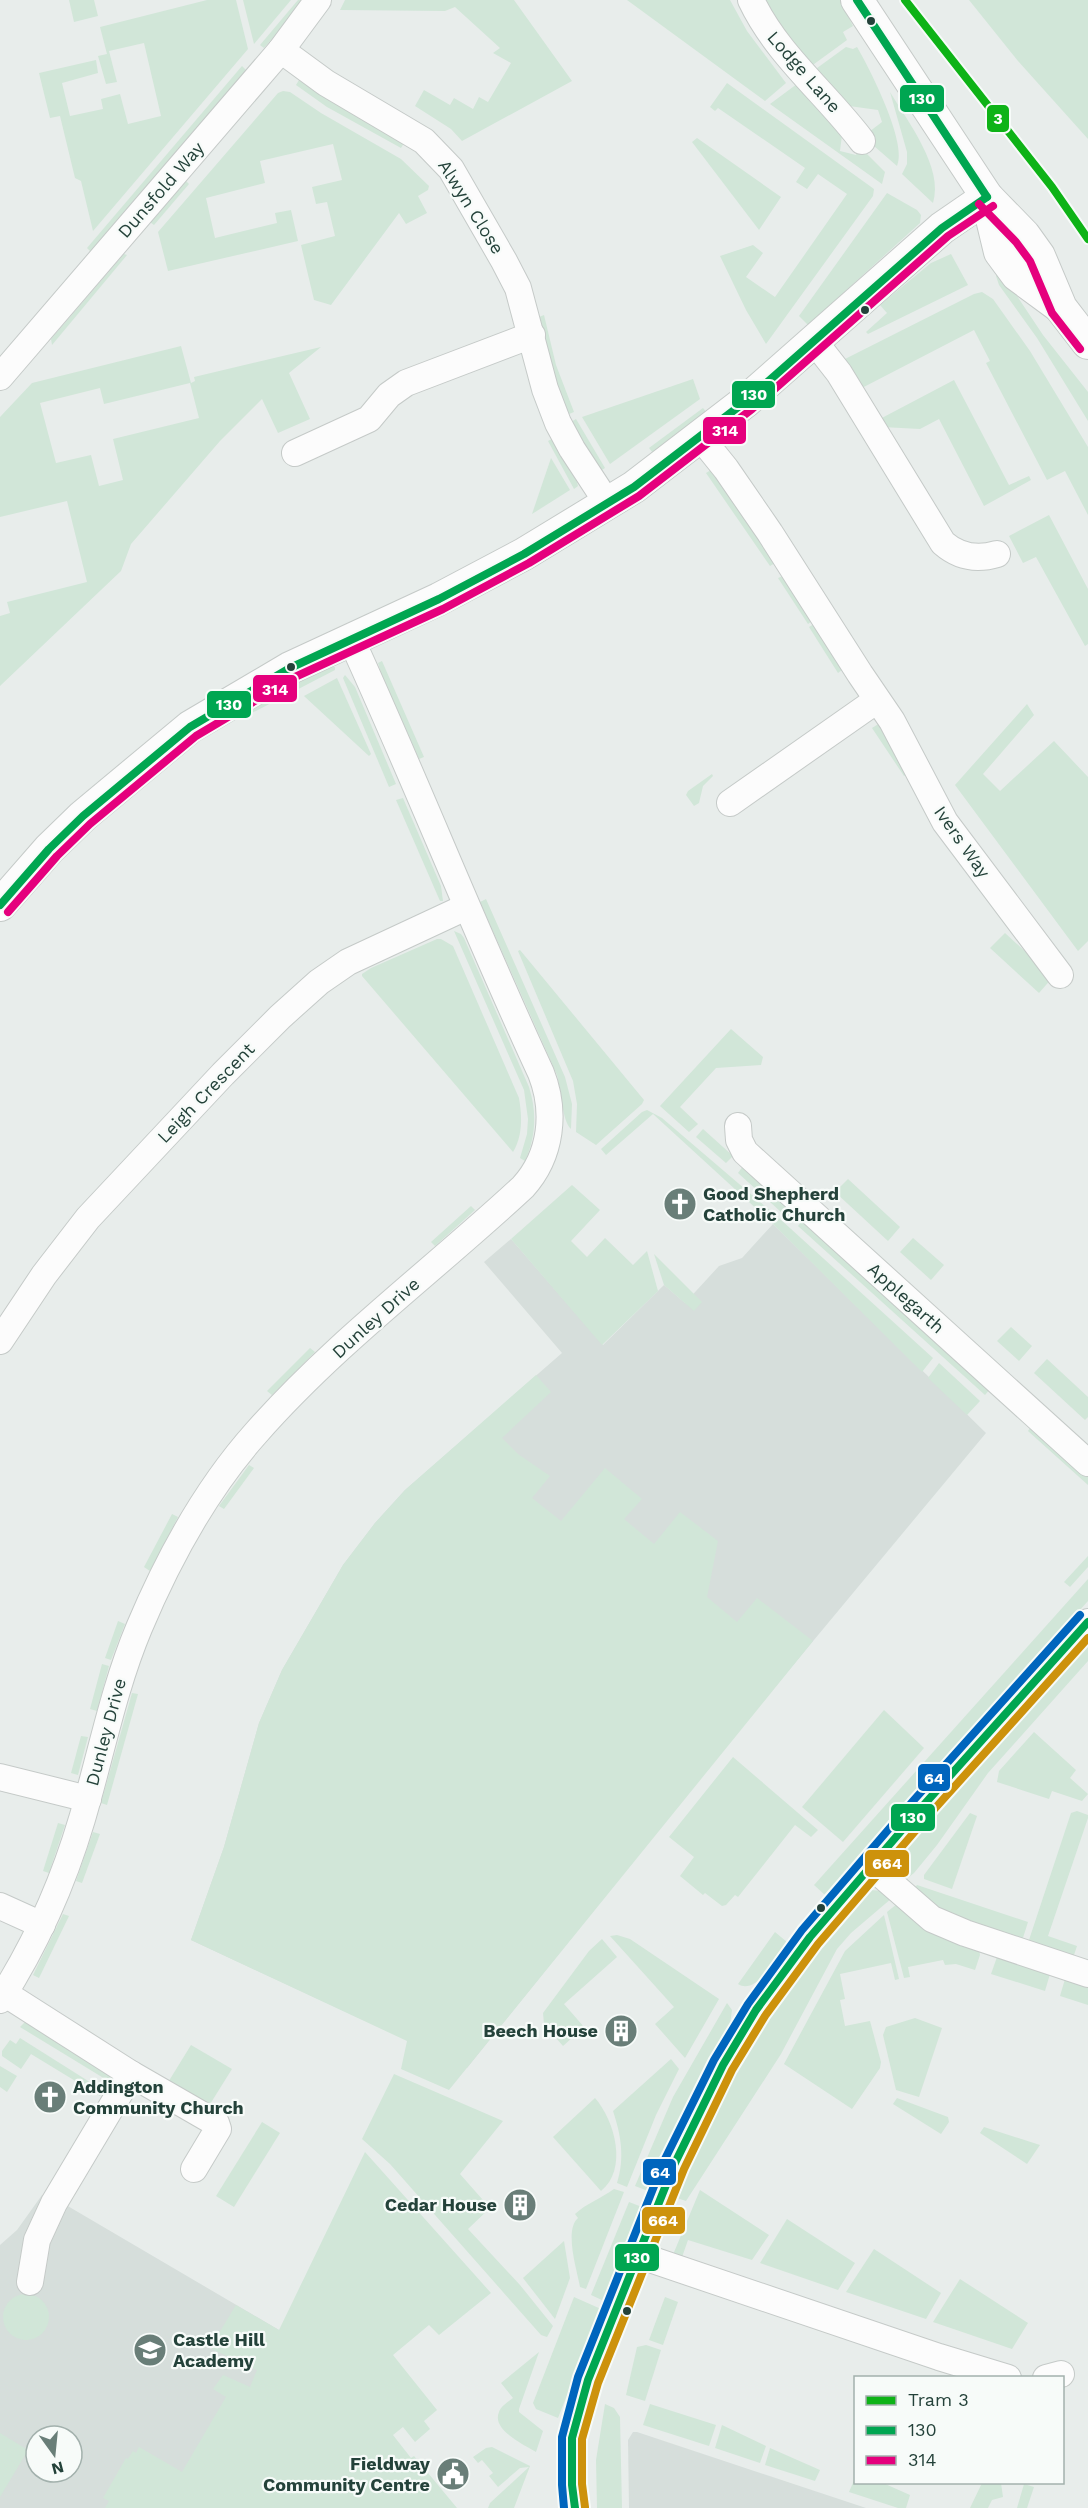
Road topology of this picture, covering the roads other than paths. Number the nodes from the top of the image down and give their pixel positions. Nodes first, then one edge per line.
1 (318, 0) edge
2 (751, 0) edge
3 (857, 0) edge
4 (281, 51) junction
5 (862, 141) dead end
6 (987, 197) junction
7 (532, 335) junction
8 (814, 341) junction
9 (1088, 343) edge
10 (0, 377) edge
11 (700, 438) junction
12 (295, 453) dead end
13 (608, 504) junction
14 (997, 554) dead end
15 (351, 639) junction
16 (877, 700) junction
17 (730, 803) dead end
18 (0, 905) edge
19 (466, 907) junction
20 (1060, 975) dead end
21 (738, 1126) dead end
22 (0, 1341) edge
23 (1088, 1463) edge
24 (1088, 1622) edge
25 (0, 1777) edge
26 (88, 1799) junction
27 (871, 1866) junction
28 (0, 1906) edge
29 (42, 1925) junction
30 (1088, 1974) edge
31 (2, 1996) edge
32 (131, 2074) junction
33 (194, 2169) dead end
34 (638, 2255) junction
35 (30, 2282) dead end
36 (1001, 2376) edge
37 (574, 2508) edge

1 - 4 street, Dunsfold Way
2 - 5 street, Lodge Lane
3 - 6 street
4 - 7 street, Alwyn Close
4 - 10 street, Dunsfold Way
6 - 8 street
6 - 9 street
7 - 12 street
7 - 13 street, Alwyn Close
8 - 11 street
8 - 14 street
11 - 13 street
11 - 16 street, Ivers Way
13 - 15 street
15 - 18 street
15 - 19 street, Dunley Drive
16 - 17 street
16 - 20 street, Ivers Way
19 - 22 street, Leigh Crescent
19 - 26 street, Dunley Drive
21 - 23 street, Applegarth
24 - 27 street
25 - 26 street
26 - 29 street, Dunley Drive
27 - 30 street
27 - 34 street
28 - 29 street
29 - 31 street, Dunley Drive
31 - 32 street
32 - 33 street
32 - 35 street
34 - 36 street
34 - 37 street

